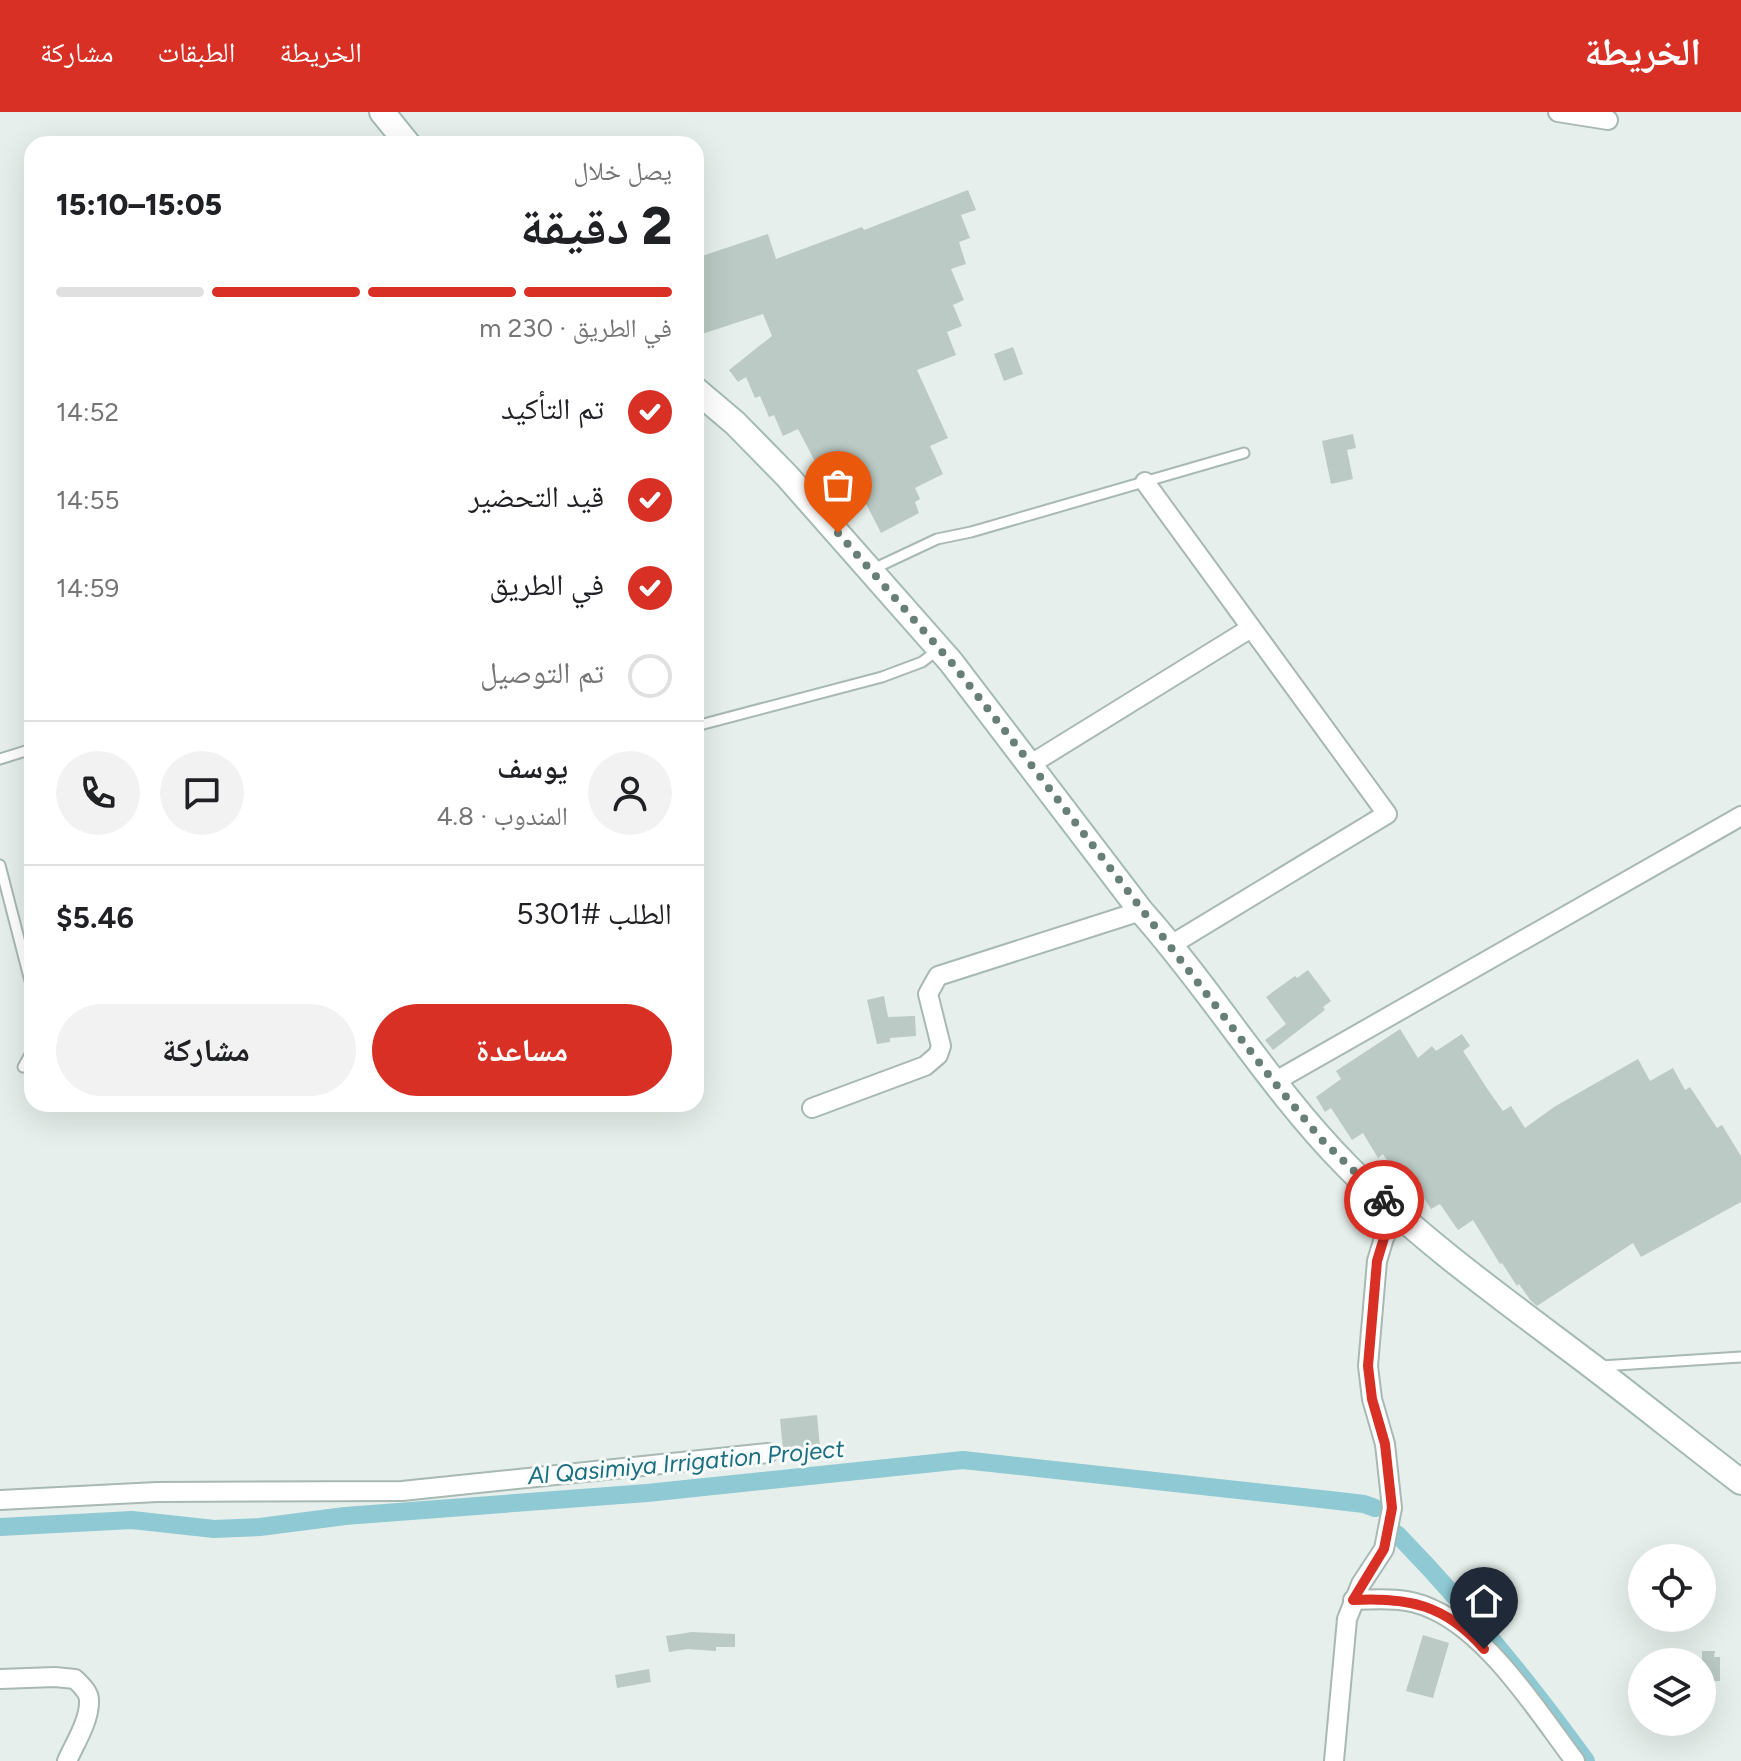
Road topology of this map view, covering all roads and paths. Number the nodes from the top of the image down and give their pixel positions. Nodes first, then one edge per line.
1 (382, 112) edge
2 (1558, 112) edge
3 (1608, 120) dead end
4 (402, 136) edge
5 (704, 397) edge
6 (1244, 453) dead end
7 (1145, 482) junction
8 (871, 570) junction
9 (1251, 628) junction
10 (939, 649) junction
11 (704, 724) edge
12 (24, 752) edge
13 (0, 759) edge
14 (1031, 764) junction
15 (1741, 816) edge
16 (0, 865) edge
17 (1141, 911) junction
18 (1171, 945) junction
19 (24, 958) edge
20 (1274, 1082) junction
21 (812, 1108) dead end
22 (1397, 1213) junction
23 (1741, 1357) edge
24 (1594, 1367) junction
25 (768, 1453) dead end
26 (1741, 1482) edge
27 (0, 1500) edge
28 (1353, 1600) junction
29 (0, 1679) edge
30 (67, 1761) edge
31 (1334, 1761) edge
32 (1575, 1761) edge

1 - 4 main road
2 - 3 street
5 - 8 main road
6 - 7 lane
7 - 8 lane
7 - 9 street
8 - 10 main road
9 - 14 street
9 - 18 street
10 - 11 lane
10 - 14 main road
12 - 13 lane
14 - 17 main road
15 - 20 street
16 - 19 lane
17 - 18 main road
17 - 21 street
18 - 20 main road
20 - 22 main road
22 - 24 main road
22 - 28 street
23 - 24 lane
24 - 26 main road
25 - 27 street
28 - 31 street
28 - 32 street
29 - 30 street

